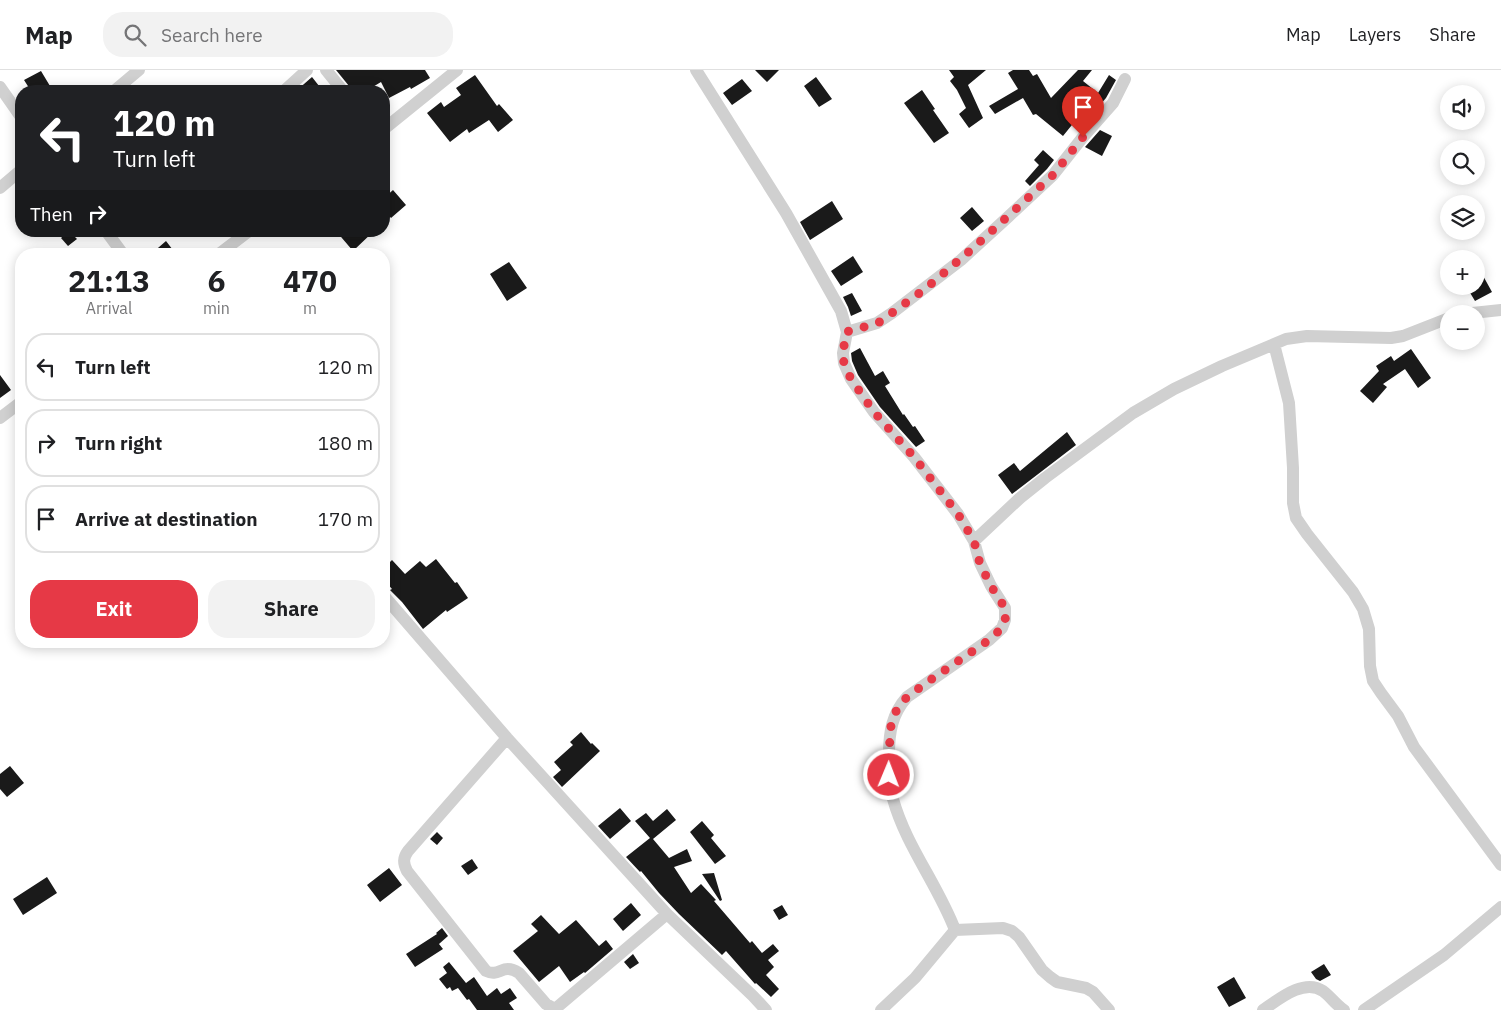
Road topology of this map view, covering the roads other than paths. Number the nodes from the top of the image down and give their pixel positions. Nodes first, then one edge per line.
1 (140, 70) edge
2 (307, 70) edge
3 (326, 70) edge
4 (457, 70) edge
5 (696, 70) edge
6 (1125, 79) dead end
7 (121, 85) edge
8 (291, 85) edge
9 (338, 85) edge
10 (0, 87) edge
11 (15, 108) edge
12 (390, 124) edge
13 (15, 175) edge
14 (0, 188) edge
15 (110, 237) edge
16 (241, 237) edge
17 (119, 248) edge
18 (227, 248) edge
19 (1501, 310) edge
20 (1485, 312) edge
21 (1440, 322) edge
22 (846, 332) junction
23 (1274, 344) junction
24 (15, 407) edge
25 (0, 418) edge
26 (974, 541) junction
27 (390, 603) edge
28 (507, 738) junction
29 (1501, 865) edge
30 (1501, 907) edge
31 (667, 914) junction
32 (955, 930) junction
33 (766, 1010) edge
34 (881, 1010) edge
35 (1110, 1010) edge
36 (1263, 1010) edge
37 (1344, 1010) edge
38 (1364, 1010) edge

1 - 7 street
2 - 8 street
3 - 9 street
4 - 12 street
5 - 22 street
6 - 22 street
10 - 11 street
13 - 14 street
15 - 17 street
16 - 18 street
19 - 20 street
21 - 23 street
22 - 26 street
23 - 26 street
23 - 29 street
24 - 25 street
26 - 32 street
27 - 28 street
28 - 31 street
28 - 31 street
30 - 38 street
31 - 33 street
32 - 34 street
32 - 35 street
36 - 37 street

